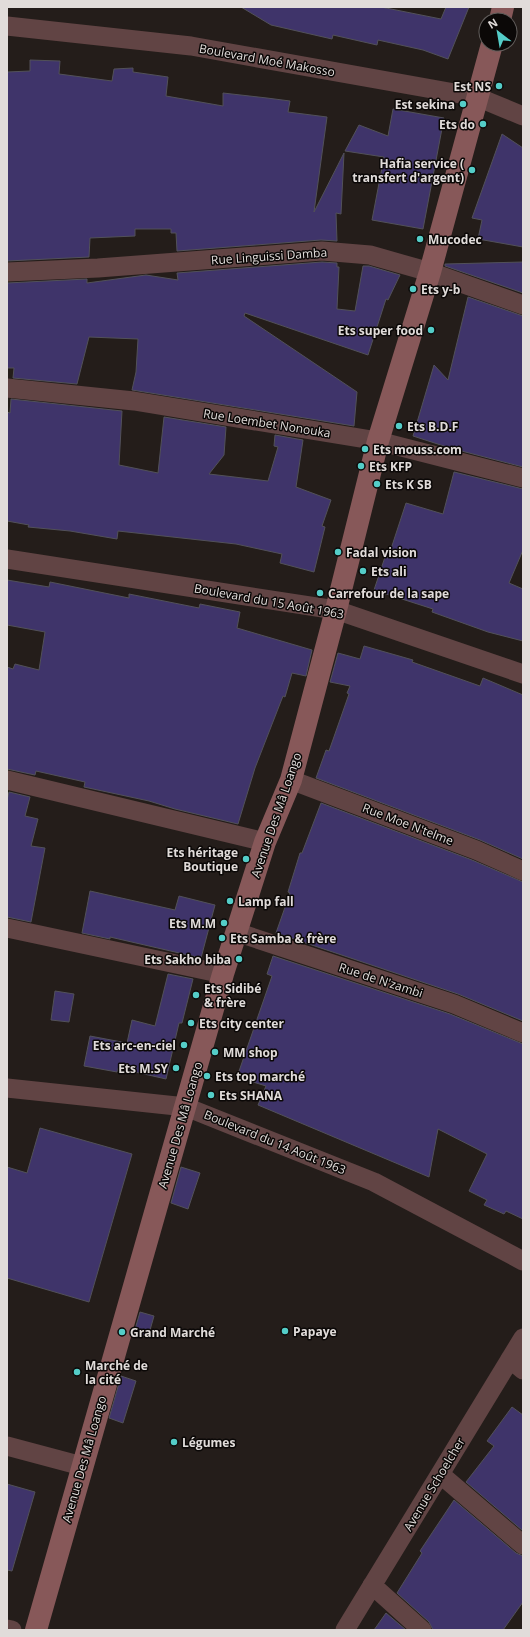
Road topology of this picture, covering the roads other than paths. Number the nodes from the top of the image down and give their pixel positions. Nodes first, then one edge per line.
1 (7, 26) edge
2 (490, 52) edge
3 (477, 97) junction
4 (523, 116) edge
5 (7, 272) edge
6 (430, 272) junction
7 (523, 305) edge
8 (7, 388) edge
9 (378, 440) junction
10 (523, 478) edge
11 (7, 558) edge
12 (336, 610) junction
13 (523, 674) edge
14 (7, 780) edge
15 (291, 780) junction
16 (265, 842) junction
17 (523, 870) edge
18 (7, 928) edge
19 (236, 932) junction
20 (223, 974) junction
21 (523, 1033) edge
22 (7, 1088) edge
23 (186, 1107) junction
24 (523, 1261) edge
25 (523, 1338) edge
26 (516, 1365) edge
27 (7, 1446) edge
28 (82, 1466) junction
29 (440, 1474) junction
30 (523, 1545) edge
31 (372, 1585) junction
32 (7, 1629) edge
33 (12, 1630) edge
34 (36, 1630) edge
35 (345, 1630) edge
36 (422, 1630) edge

1 - 3 street, Boulevard Moé Makosso
2 - 3 main road, Avenue Des Mâ Loango
3 - 4 street, Boulevard Moé Makosso
3 - 6 main road, Avenue Des Mâ Loango
5 - 6 street, Rue Linguissi Damba
6 - 7 street, Rue Linguissi Damba
6 - 9 main road, Avenue Des Mâ Loango
8 - 9 street, Rue Loembet Nonouka
9 - 10 street, Rue Loembet Nonouka
9 - 12 main road, Avenue Des Mâ Loango
11 - 12 street, Boulevard du 15 Août 1963
12 - 13 street, Boulevard du 15 Août 1963
12 - 15 main road, Avenue Des Mâ Loango
14 - 16 street
15 - 16 main road, Avenue Des Mâ Loango
15 - 17 street, Rue Moe N'telme
16 - 19 main road, Avenue Des Mâ Loango
18 - 20 street
19 - 20 main road, Avenue Des Mâ Loango
19 - 21 street, Rue de N'zambi
20 - 23 main road, Avenue Des Mâ Loango
22 - 23 street, Boulevard du 14 Août 1963
23 - 24 street, Boulevard du 14 Août 1963
23 - 28 main road, Avenue Des Mâ Loango
25 - 26 street, Avenue Schoelcher
26 - 29 street, Avenue Schoelcher
27 - 28 street
28 - 34 main road, Avenue Des Mâ Loango
29 - 30 street
29 - 31 street, Avenue Schoelcher
31 - 35 street, Avenue Schoelcher
31 - 36 street
32 - 33 street

